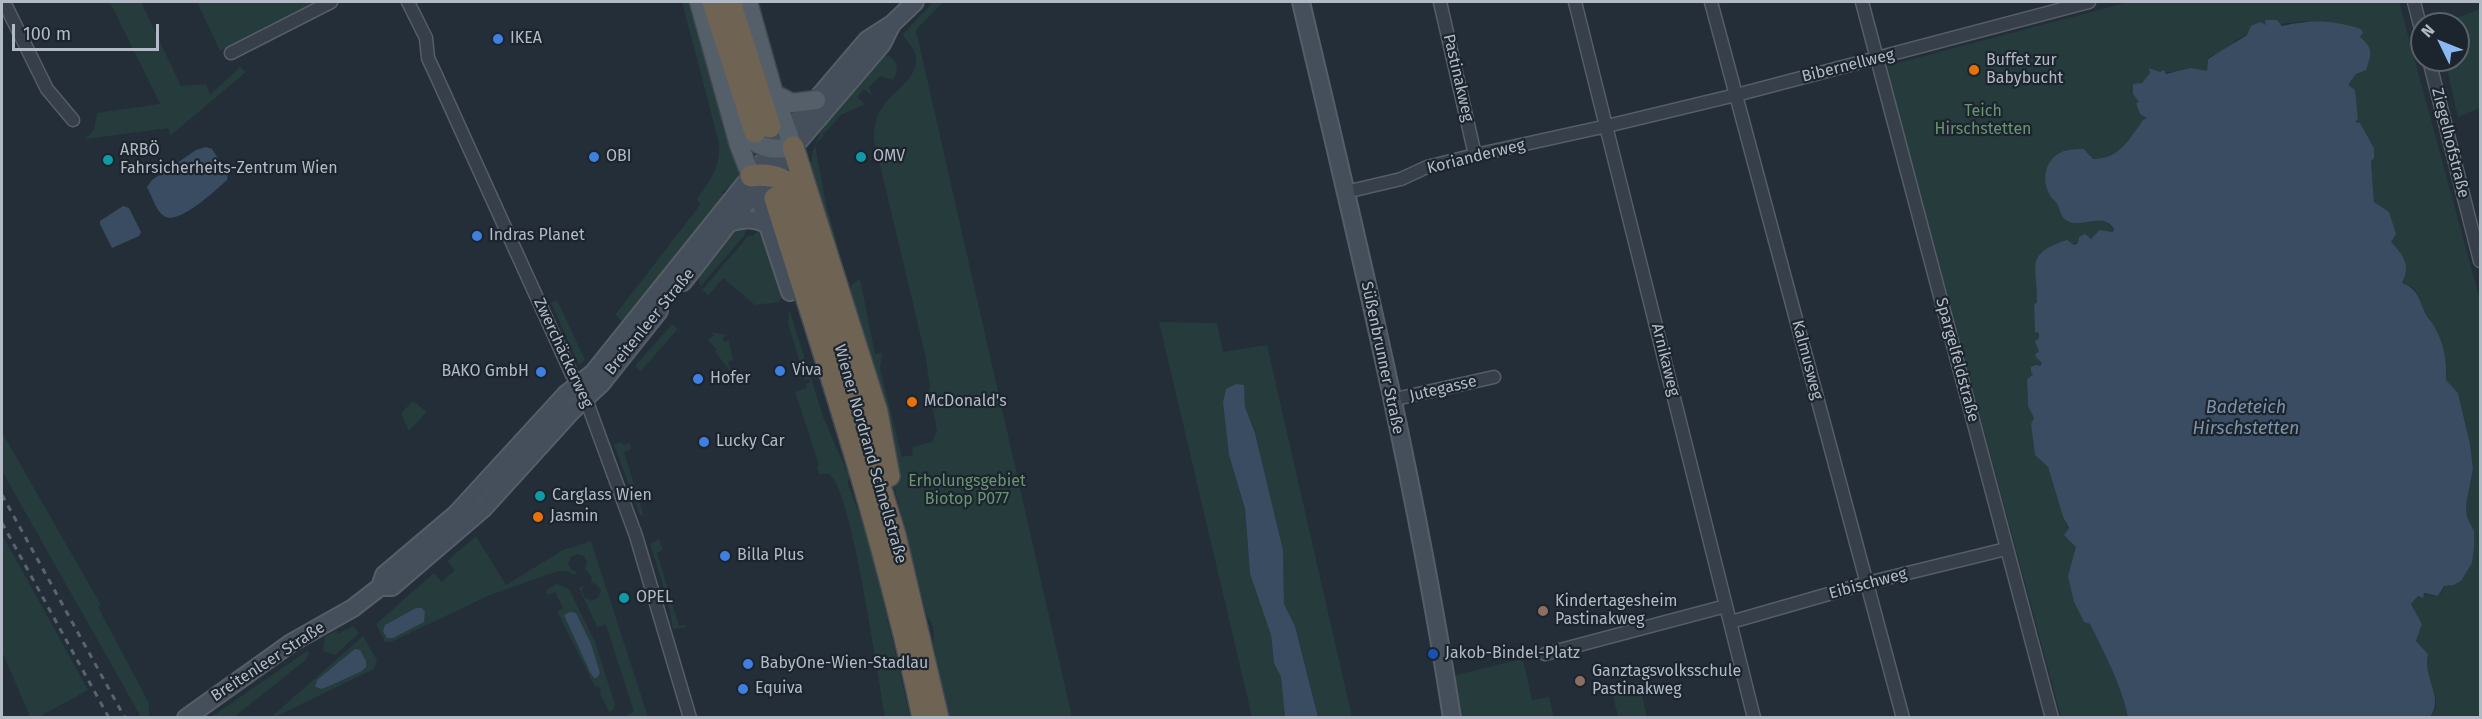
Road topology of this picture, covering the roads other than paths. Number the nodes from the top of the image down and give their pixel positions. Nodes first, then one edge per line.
1 (4, 2) edge
2 (331, 2) edge
3 (408, 2) edge
4 (699, 2) edge
5 (713, 2) edge
6 (730, 2) edge
7 (748, 2) edge
8 (915, 2) edge
9 (1301, 2) edge
10 (1440, 2) edge
11 (1575, 2) edge
12 (1711, 2) edge
13 (1862, 2) edge
14 (2089, 2) edge
15 (2047, 7) edge
16 (892, 24) junction
17 (231, 54) dead end
18 (1878, 59) junction
19 (2432, 72) edge
20 (724, 92) junction
21 (774, 94) junction
22 (1737, 94) junction
23 (816, 100) junction
24 (73, 120) dead end
25 (1607, 126) junction
26 (776, 138) junction
27 (1475, 155) junction
28 (775, 189) junction
29 (1346, 192) junction
30 (729, 223) junction
31 (770, 226) junction
32 (2481, 261) edge
33 (790, 292) joint
34 (1494, 377) dead end
35 (583, 390) junction
36 (1392, 400) junction
37 (871, 503) junction
38 (2006, 549) junction
39 (1867, 584) junction
40 (1726, 606) junction
41 (1731, 622) junction
42 (1545, 654) dead end
43 (186, 717) edge
44 (690, 717) edge
45 (923, 717) edge
46 (939, 717) edge
47 (1452, 717) edge
48 (1754, 717) edge
49 (1904, 717) edge
50 (2052, 717) edge

1 - 24 street
2 - 17 street
3 - 35 street, Zwerchäckerweg
4 - 20 main road
5 - 26 highway
6 - 26 highway
7 - 21 main road
8 - 16 main road, Breitenleer Straße
9 - 29 main road, Süßenbrunner Straße
10 - 27 street, Pastinakweg
11 - 25 street, Arnikaweg
12 - 22 street, Kalmusweg
13 - 18 street, Spargelfeldstraße
14 - 15 street, Bibernellweg
15 - 18 street, Bibernellweg
16 - 23 main road, Breitenleer Straße
16 - 26 main road, Breitenleer Straße
18 - 22 street, Bibernellweg
18 - 38 street, Spargelfeldstraße
19 - 32 street, Ziegelhofstraße
20 - 26 main road
20 - 28 main road
21 - 23 main road
21 - 26 main road
22 - 25 street, Bibernellweg
22 - 39 street, Kalmusweg
23 - 26 main road, Breitenleer Straße
25 - 27 street, Korianderweg
25 - 40 street, Arnikaweg
26 - 28 highway
26 - 28 main road, Breitenleer Straße
27 - 29 street, Korianderweg
28 - 30 main road, Breitenleer Straße
28 - 31 main road
28 - 35 main road, Breitenleer Straße
28 - 37 highway, Wiener Nordrand Schnellstraße
28 - 46 highway, Wiener Nordrand Schnellstraße
29 - 36 main road, Süßenbrunner Straße
30 - 31 main road
30 - 35 main road, Breitenleer Straße
31 - 33 main road
33 - 37 highway
34 - 36 street, Jutegasse
35 - 43 main road, Breitenleer Straße
35 - 44 street, Zwerchäckerweg
36 - 47 main road, Süßenbrunner Straße
37 - 45 highway, Wiener Nordrand Schnellstraße
38 - 39 street, Eibischweg
38 - 50 street, Spargelfeldstraße
39 - 41 street, Eibischweg
39 - 49 street, Kalmusweg
40 - 41 street, Arnikaweg
40 - 42 street
41 - 48 street, Arnikaweg

